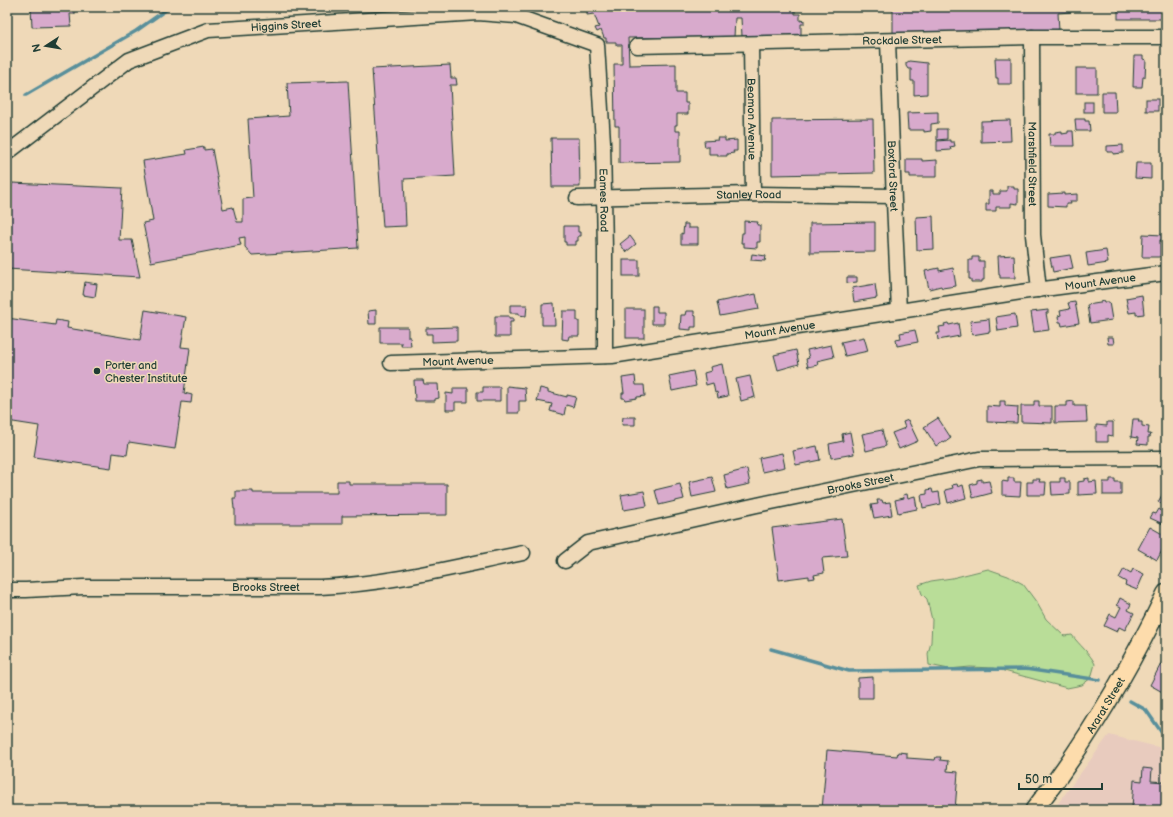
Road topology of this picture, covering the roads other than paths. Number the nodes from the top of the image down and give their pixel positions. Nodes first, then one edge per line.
1 (1032, 37) junction
2 (1166, 37) edge
3 (888, 41) junction
4 (750, 44) junction
5 (597, 45) joint
6 (637, 46) dead end
7 (7, 153) edge
8 (753, 194) junction
9 (894, 196) junction
10 (604, 197) junction
11 (577, 198) dead end
12 (1166, 272) edge
13 (1039, 290) junction
14 (899, 311) junction
15 (605, 356) junction
16 (391, 363) dead end
17 (1166, 458) edge
18 (523, 553) dead end
19 (565, 561) dead end
20 (7, 590) edge
21 (1166, 593) edge
22 (1034, 810) edge

1 - 2 street, Rockdale Street
1 - 3 street, Rockdale Street
1 - 13 street, Marshfield Street
3 - 4 street, Rockdale Street
3 - 9 street, Boxford Street
4 - 6 street, Rockdale Street
4 - 8 street, Beamon Avenue
5 - 7 street, Higgins Street
5 - 10 street, Eames Road
8 - 9 street, Stanley Road
8 - 10 street, Stanley Road
9 - 14 street, Boxford Street
10 - 11 street, Stanley Road
10 - 15 street, Eames Road
12 - 13 street, Mount Avenue
13 - 14 street, Mount Avenue
14 - 15 street, Mount Avenue
15 - 16 street, Mount Avenue
17 - 19 street, Brooks Street
18 - 20 street, Brooks Street
21 - 22 main road, Ararat Street

